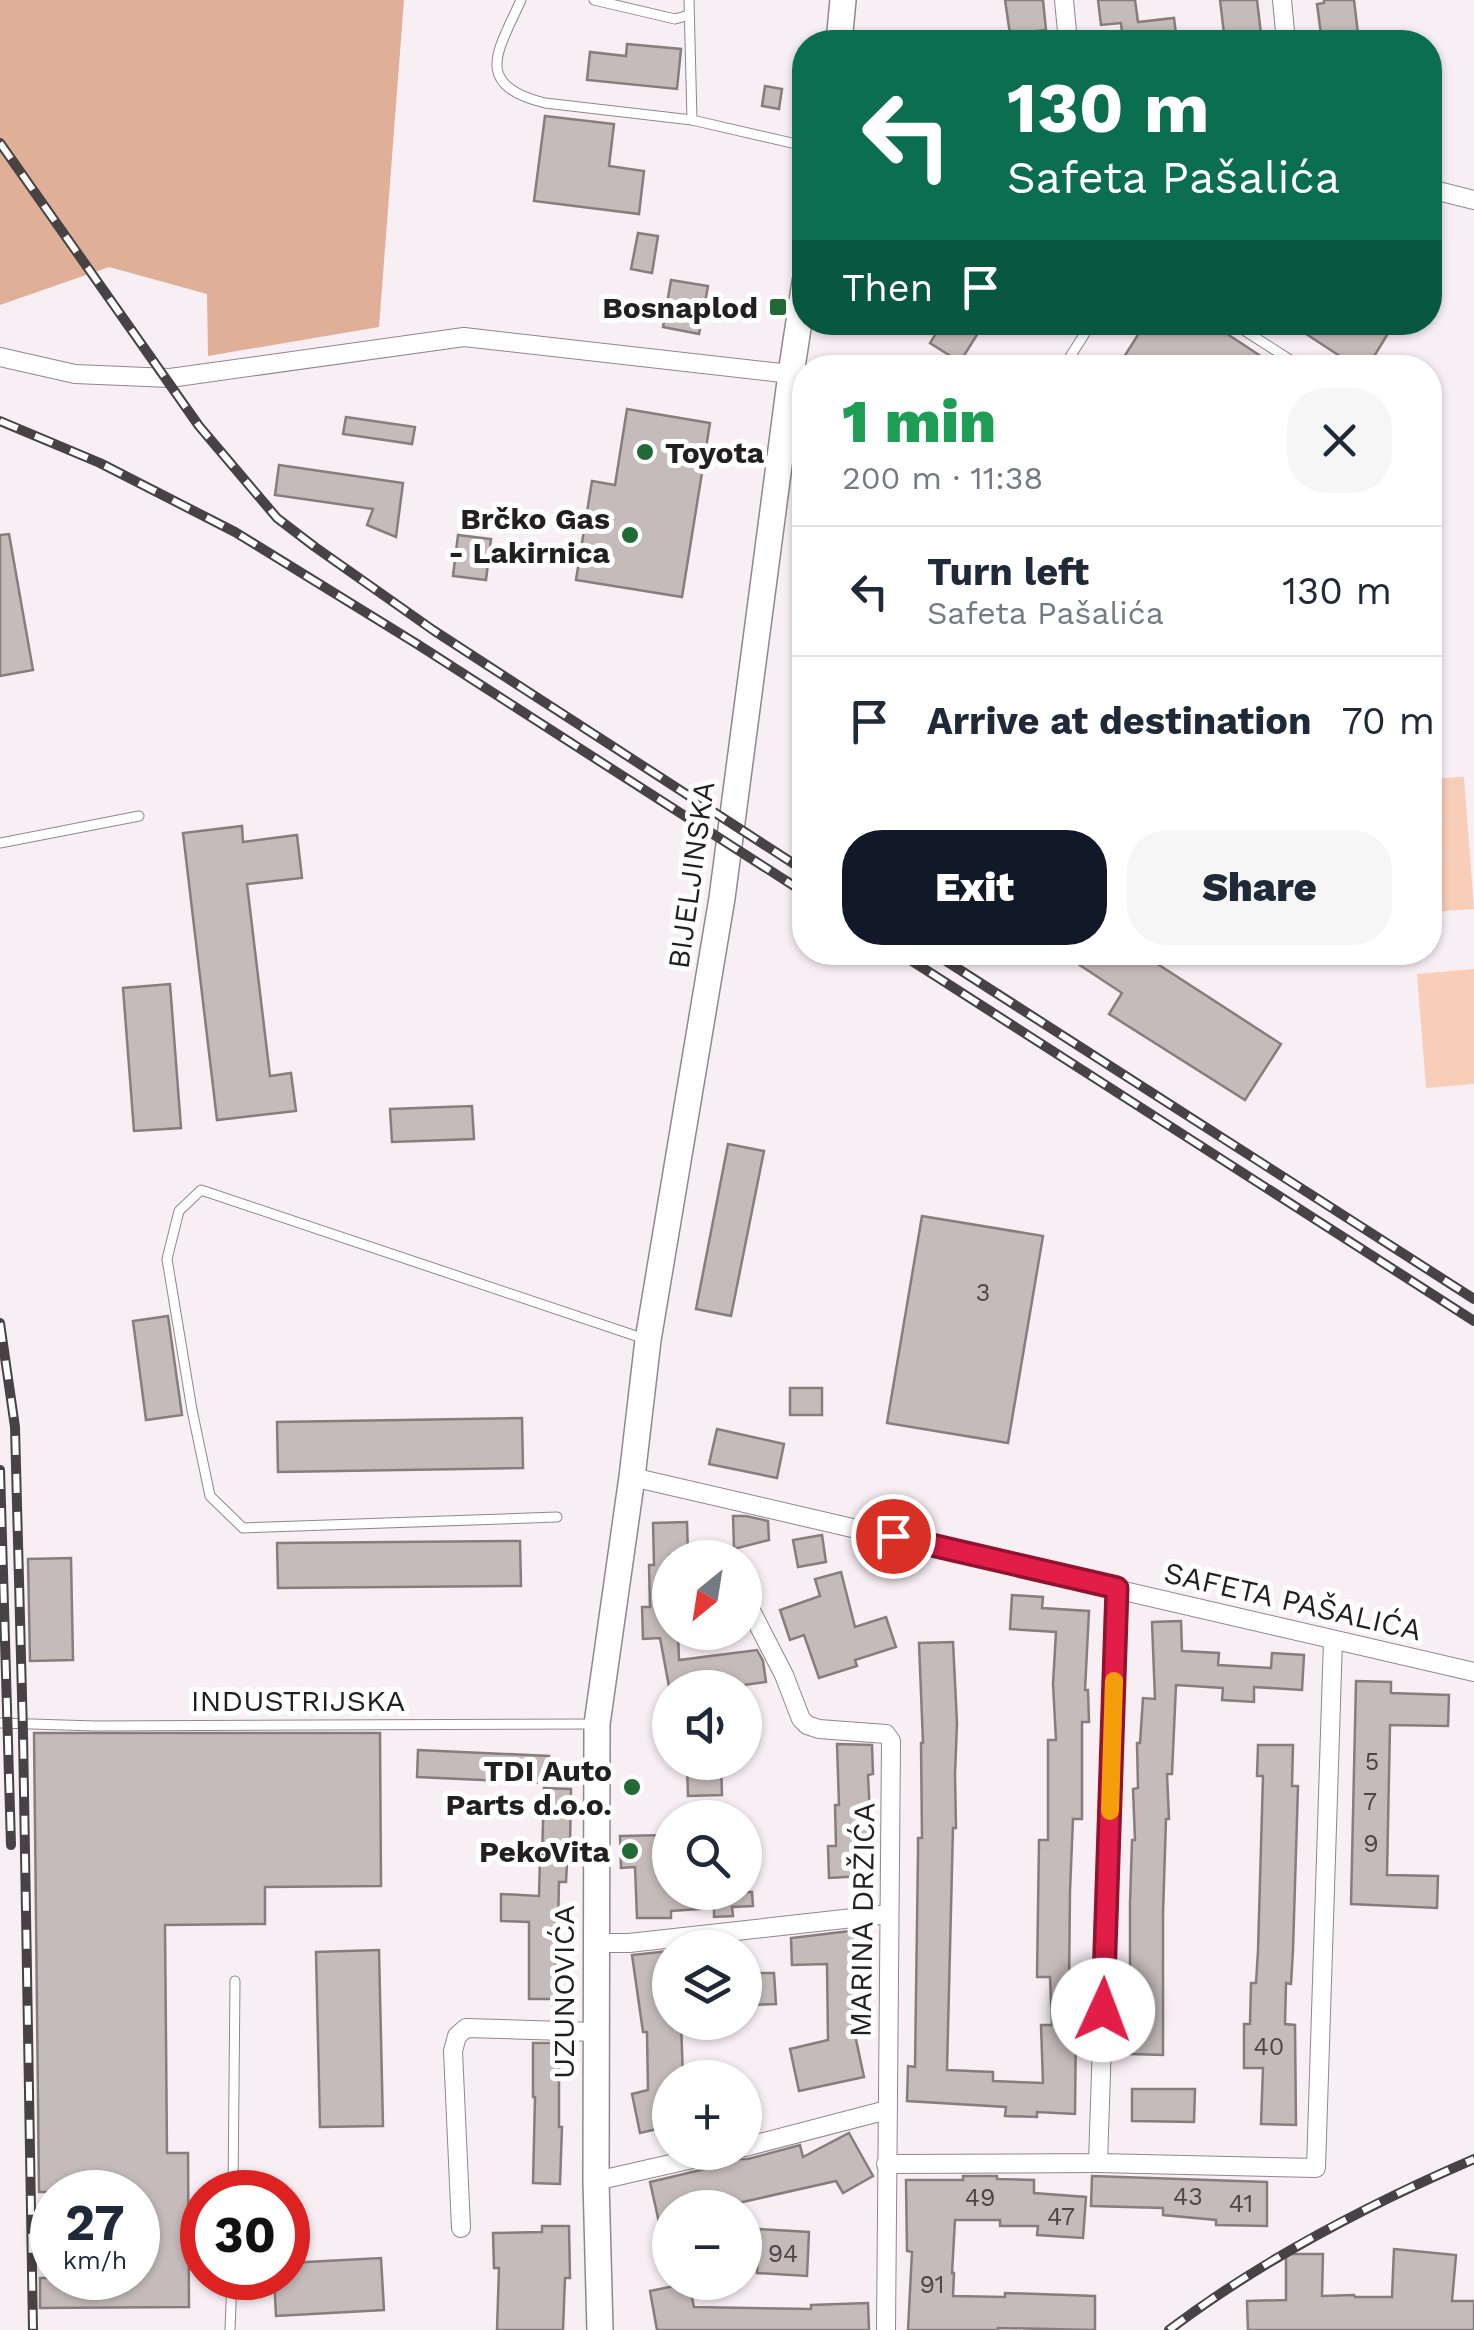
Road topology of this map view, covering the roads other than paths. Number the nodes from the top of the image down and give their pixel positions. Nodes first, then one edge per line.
1 (521, 0) edge
2 (594, 0) edge
3 (690, 0) edge
4 (843, 0) edge
5 (1064, 0) edge
6 (1282, 0) edge
7 (690, 15) junction
8 (843, 30) edge
9 (1067, 30) edge
10 (1285, 30) edge
11 (692, 120) junction
12 (792, 143) edge
13 (1442, 192) edge
14 (1474, 200) edge
15 (1251, 335) edge
16 (1283, 355) edge
17 (0, 357) edge
18 (792, 367) edge
19 (791, 374) junction
20 (139, 816) dead end
21 (0, 843) edge
22 (648, 1340) junction
23 (632, 1476) junction
24 (557, 1516) dead end
25 (1117, 1588) junction
26 (762, 1632) edge
27 (1333, 1640) junction
28 (1474, 1672) edge
29 (0, 1723) edge
30 (597, 1724) junction
31 (890, 1914) junction
32 (595, 1943) junction
33 (235, 1981) dead end
34 (595, 2032) junction
35 (887, 2110) junction
36 (762, 2143) edge
37 (1098, 2163) junction
38 (886, 2164) junction
39 (652, 2169) edge
40 (233, 2170) edge
41 (596, 2182) junction
42 (461, 2228) dead end
43 (231, 2300) edge
44 (230, 2330) edge
45 (600, 2330) edge
46 (886, 2330) edge

1 - 11 lane
2 - 7 lane
3 - 7 lane
4 - 8 main road
5 - 9 street
6 - 10 street
7 - 11 lane
11 - 12 lane
13 - 14 street
15 - 16 lane
17 - 19 street
18 - 19 main road, BIJELJINSKA
19 - 22 main road, BIJELJINSKA
20 - 21 lane
22 - 23 main road, BIJELJINSKA
22 - 24 lane
23 - 25 street, SAFETA PAŠALIĆA
23 - 30 main road, UZUNOVIĆA
25 - 27 street, SAFETA PAŠALIĆA
25 - 37 street
26 - 31 street, MARINA DRŽIĆA
27 - 28 street, SAFETA PAŠALIĆA
27 - 37 street
29 - 30 lane, INDUSTRIJSKA
30 - 32 main road, UZUNOVIĆA
31 - 32 street
31 - 35 street, MARINA DRŽIĆA
32 - 34 main road, UZUNOVIĆA
33 - 40 lane
34 - 41 main road, UZUNOVIĆA
34 - 42 street
35 - 36 street
35 - 38 street, MARINA DRŽIĆA
37 - 38 street
38 - 46 street, MARINA DRŽIĆA
39 - 41 street
41 - 45 main road, UZUNOVIĆA
43 - 44 lane

